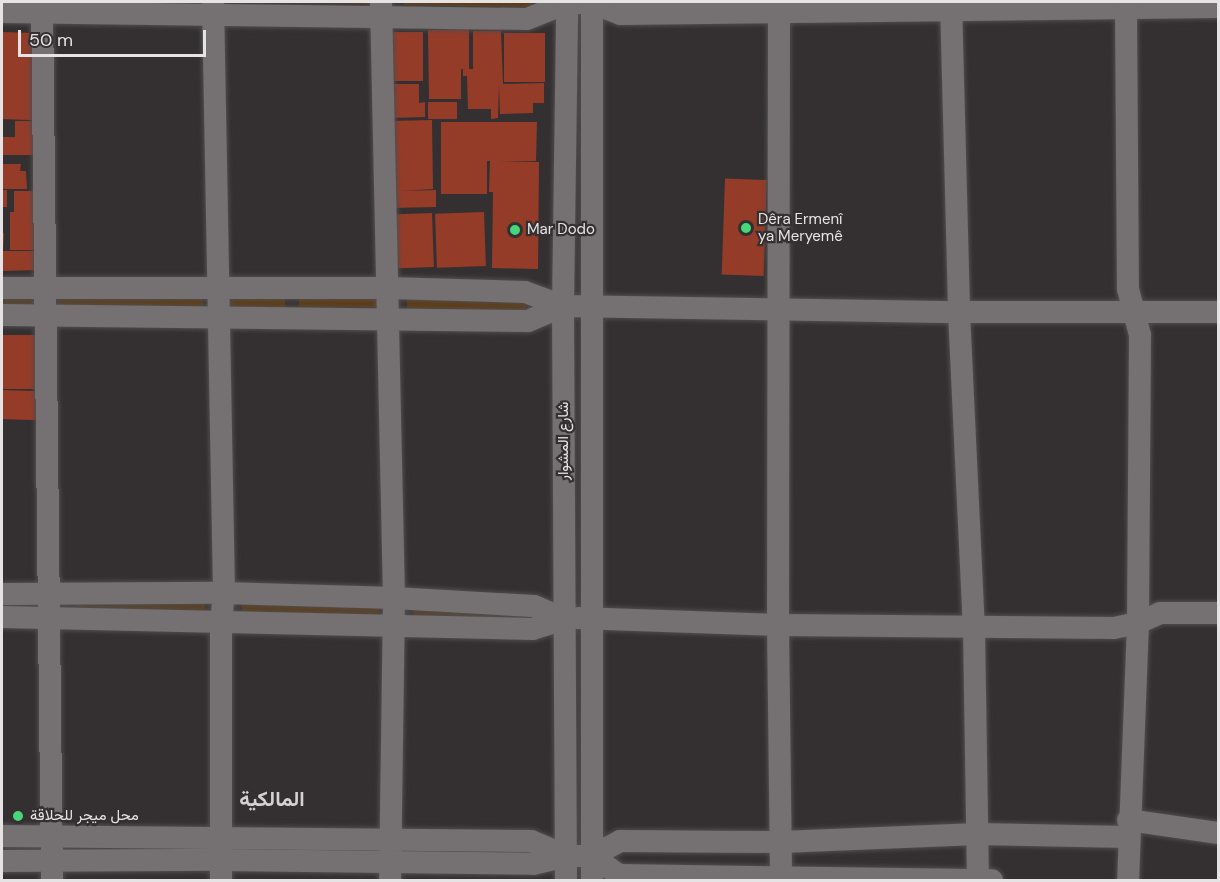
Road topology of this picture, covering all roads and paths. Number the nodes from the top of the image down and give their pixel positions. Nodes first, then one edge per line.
1 (565, 2) edge
2 (593, 2) edge
3 (1192, 4) edge
4 (951, 6) edge
5 (41, 7) edge
6 (779, 7) edge
7 (1218, 7) edge
8 (214, 8) edge
9 (382, 9) edge
10 (1126, 9) junction
11 (2, 12) edge
12 (2, 288) edge
13 (44, 288) junction
14 (218, 288) junction
15 (389, 288) junction
16 (563, 306) junction
17 (590, 307) junction
18 (779, 310) junction
19 (959, 312) junction
20 (1218, 312) edge
21 (1136, 313) junction
22 (2, 315) edge
23 (44, 316) junction
24 (217, 318) junction
25 (389, 318) junction
26 (50, 593) junction
27 (224, 593) junction
28 (2, 594) edge
29 (394, 598) junction
30 (1218, 613) edge
31 (2, 617) edge
32 (50, 617) junction
33 (592, 618) junction
34 (565, 619) junction
35 (1138, 623) junction
36 (221, 624) junction
37 (777, 625) junction
38 (393, 627) junction
39 (974, 628) junction
40 (1128, 828) junction
41 (1218, 833) edge
42 (978, 834) junction
43 (2, 836) edge
44 (52, 836) junction
45 (222, 836) junction
46 (390, 838) junction
47 (781, 842) junction
48 (567, 856) junction
49 (592, 856) junction
50 (2, 861) edge
51 (221, 870) edge
52 (52, 871) edge
53 (389, 872) edge
54 (781, 879) edge
55 (566, 880) edge
56 (592, 880) edge
57 (983, 880) edge
58 (1128, 880) edge

1 - 2 street
1 - 9 street
1 - 16 street, شارع المشوار
2 - 6 street
2 - 17 street, شارع المشوار
3 - 7 street
3 - 10 street
4 - 6 street
4 - 10 street
4 - 19 street
5 - 8 street
5 - 11 street
5 - 13 street
6 - 18 street
8 - 9 street
8 - 14 street
9 - 15 street
10 - 21 street
12 - 13 street
13 - 14 street
13 - 23 street
14 - 15 street
14 - 24 street
15 - 16 street
15 - 25 street
16 - 17 street
16 - 25 street
16 - 34 street, شارع المشوار
17 - 18 street
17 - 33 street, شارع المشوار
18 - 19 street
18 - 37 street
19 - 21 street
19 - 39 street
20 - 21 street
21 - 35 street
22 - 23 street
23 - 24 street
23 - 26 street
24 - 25 street
24 - 27 street
25 - 29 street
26 - 27 street
26 - 28 street
26 - 32 street
27 - 29 street
27 - 36 street
29 - 34 street
29 - 38 street
30 - 35 street
31 - 32 street
32 - 36 street
32 - 44 street
33 - 34 street
33 - 37 street
33 - 49 street, شارع المشوار
34 - 38 street
34 - 48 street, شارع المشوار
35 - 39 street
35 - 40 street
36 - 38 street
36 - 45 street
37 - 39 street
37 - 47 street
38 - 46 street
39 - 42 street
40 - 41 street
40 - 42 street
40 - 58 street
42 - 47 street
42 - 57 street
43 - 44 street
44 - 45 street
44 - 52 street
45 - 46 street
45 - 51 street
46 - 48 street
46 - 53 street
47 - 49 street
47 - 54 street
48 - 49 street
48 - 53 street
48 - 55 street, شارع المشوار
49 - 54 street
49 - 56 street, شارع المشوار
50 - 52 street
51 - 52 street
51 - 53 street
54 - 57 street

